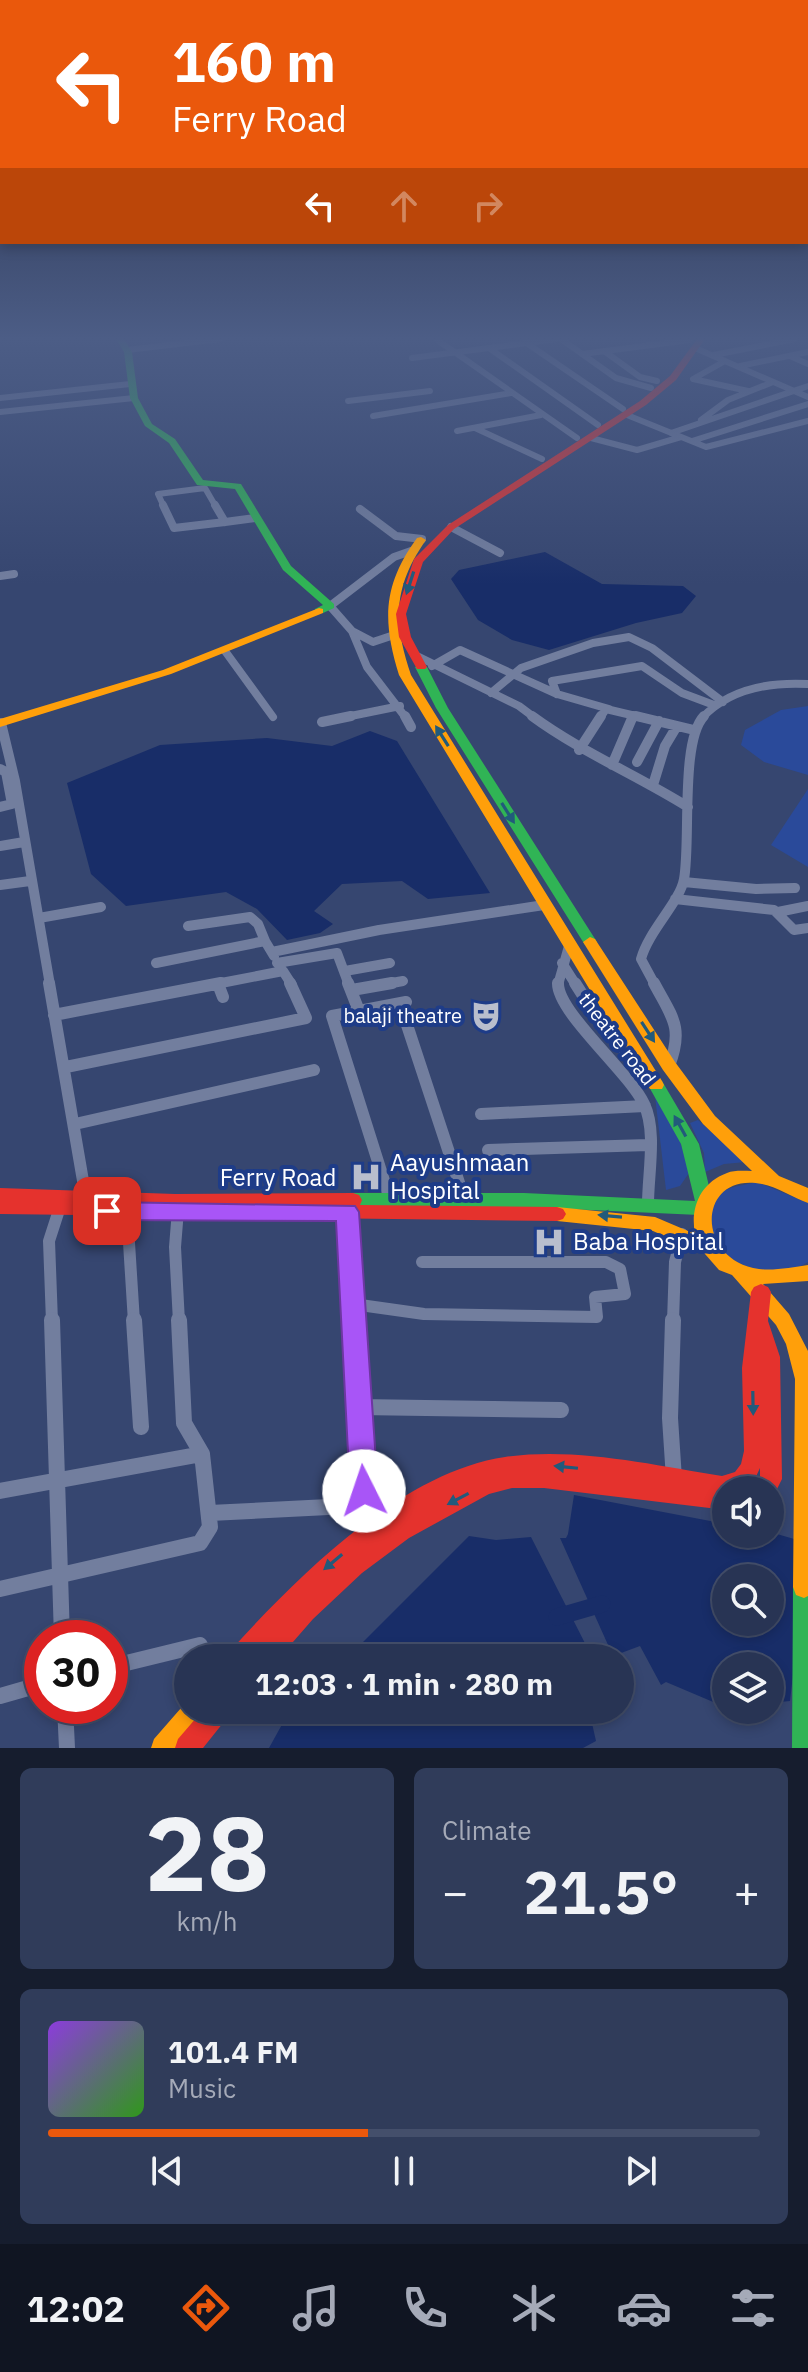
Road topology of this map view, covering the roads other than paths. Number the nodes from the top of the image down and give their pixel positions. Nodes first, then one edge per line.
1 (146, 421) edge
2 (510, 421) edge
3 (555, 421) edge
4 (573, 421) edge
5 (611, 421) edge
6 (644, 421) edge
7 (700, 421) edge
8 (706, 421) edge
9 (756, 421) edge
10 (808, 421) edge
11 (696, 424) junction
12 (474, 427) junction
13 (457, 431) dead end
14 (671, 433) junction
15 (589, 434) junction
16 (681, 437) junction
17 (691, 441) junction
18 (542, 459) junction
19 (360, 509) dead end
20 (255, 518) junction
21 (225, 522) junction
22 (451, 527) junction
23 (422, 539) junction
24 (411, 551) junction
25 (500, 553) dead end
26 (14, 574) dead end
27 (0, 576) edge
28 (330, 606) junction
29 (352, 631) junction
30 (391, 636) junction
31 (225, 651) junction
32 (411, 652) junction
33 (432, 666) junction
34 (514, 675) junction
35 (808, 684) edge
36 (491, 693) junction
37 (557, 694) junction
38 (718, 704) junction
39 (400, 706) junction
40 (609, 709) junction
41 (633, 715) junction
42 (273, 717) dead end
43 (659, 721) junction
44 (322, 722) dead end
45 (0, 723) edge
46 (677, 726) junction
47 (411, 727) dead end
48 (694, 730) junction
49 (579, 750) junction
50 (637, 762) dead end
51 (612, 765) junction
52 (7, 774) edge
53 (653, 785) junction
54 (7, 807) edge
55 (688, 807) junction
56 (24, 842) junction
57 (0, 846) edge
58 (30, 881) junction
59 (684, 882) junction
60 (0, 885) edge
61 (795, 888) dead end
62 (675, 899) junction
63 (544, 905) junction
64 (808, 906) edge
65 (101, 907) dead end
66 (778, 912) junction
67 (39, 918) junction
68 (188, 926) dead end
69 (808, 928) edge
70 (265, 941) junction
71 (569, 946) junction
72 (277, 962) junction
73 (156, 963) dead end
74 (390, 963) dead end
75 (562, 963) junction
76 (345, 971) junction
77 (403, 981) dead end
78 (218, 984) junction
79 (352, 990) junction
80 (223, 997) dead end
81 (406, 1002) dead end
82 (359, 1011) junction
83 (54, 1015) junction
84 (407, 1025) dead end
85 (669, 1066) junction
86 (66, 1067) junction
87 (314, 1070) dead end
88 (648, 1071) junction
89 (645, 1106) junction
90 (481, 1114) dead end
91 (75, 1124) junction
92 (648, 1145) junction
93 (488, 1150) dead end
94 (772, 1179) junction
95 (0, 1195) edge
96 (808, 1196) edge
97 (465, 1201) junction
98 (648, 1204) junction
99 (701, 1204) junction
100 (87, 1206) junction
101 (392, 1206) junction
102 (0, 1207) edge
103 (185, 1207) junction
104 (570, 1207) junction
105 (59, 1210) junction
106 (127, 1211) junction
107 (347, 1212) junction
108 (682, 1234) junction
109 (709, 1249) junction
110 (422, 1262) dead end
111 (740, 1272) junction
112 (808, 1273) edge
113 (761, 1292) junction
114 (353, 1304) junction
115 (761, 1326) junction
116 (359, 1407) junction
117 (561, 1410) dead end
118 (141, 1427) dead end
119 (202, 1454) junction
120 (771, 1476) edge
121 (54, 1479) junction
122 (674, 1479) junction
123 (0, 1491) edge
124 (712, 1498) edge
125 (210, 1513) junction
126 (59, 1575) junction
127 (0, 1589) edge
128 (61, 1620) edge
129 (251, 1644) edge
130 (276, 1644) edge
131 (174, 1651) edge
132 (128, 1663) edge
133 (24, 1689) edge
134 (0, 1696) edge
135 (66, 1724) edge
136 (183, 1724) edge
137 (207, 1724) edge
138 (67, 1748) edge
139 (163, 1748) edge
140 (187, 1748) edge
141 (804, 1748) edge

1 - 20 main road
2 - 12 street
3 - 15 street
4 - 15 street
5 - 15 main road
6 - 14 street
7 - 11 street
8 - 11 street
9 - 17 street
10 - 17 street
11 - 14 street
12 - 13 street
12 - 18 street
14 - 16 street
15 - 16 street
15 - 18 main road
15 - 22 main road
16 - 17 street
18 - 23 main road
19 - 23 street
20 - 21 street
20 - 28 main road
21 - 21 street
22 - 25 street
22 -> 32 main road
23 - 24 main road
24 - 28 street
24 - 30 main road
26 - 27 street
28 - 29 street
28 - 31 main road
29 - 30 street
29 - 39 street
63 -> 30 main road
31 - 42 street
31 - 45 main road
32 - 33 street
32 -> 85 main road
33 - 34 street
33 - 36 street
34 - 36 street
34 - 37 street
34 - 38 street
35 - 38 street
36 - 49 street
37 - 38 street
37 - 40 street
38 - 48 street
39 - 44 street
39 - 47 street
40 - 41 street
40 - 49 street
41 - 43 street
41 - 51 street
43 - 46 street
43 - 50 street
45 - 52 street
46 - 48 street
46 - 53 street
48 - 55 street
49 - 51 street
51 - 53 street
52 - 54 street
53 - 55 street
54 - 56 street
55 - 59 street
56 - 57 street
56 - 58 street
58 - 60 street
58 - 67 street
59 - 61 street
59 - 62 street
62 - 66 street
62 - 85 street
63 - 71 main road
63 - 72 street
64 - 66 street
65 - 67 street
66 - 69 street
67 - 83 street
68 - 70 street
70 - 72 street
70 - 73 street
71 - 75 street, theatre road
71 - 88 main road
72 - 76 street
72 - 78 street
72 - 86 street
74 - 76 street
75 - 88 street
75 - 89 street, theatre road
76 - 79 street
77 - 79 street
78 - 80 street
78 - 83 street
79 - 82 street
81 - 82 street
82 - 101 street
83 - 86 street
84 - 97 street
85 - 94 main road
86 - 91 street
87 - 91 street
99 -> 88 main road
89 - 90 street
89 - 92 street, theatre road
91 - 100 street
92 - 93 street
92 - 98 street, theatre road
94 - 96 main road
94 - 99 main road
95 - 100 main road, Ferry Road
97 - 101 main road, Ferry Road
97 - 104 main road, Ferry Road
98 - 99 main road, Ferry Road
98 - 104 main road, Ferry Road
99 - 109 main road
100 - 103 main road, Ferry Road
100 - 105 main road, Ferry Road
100 - 106 main road, Ferry Road
101 - 103 main road, Ferry Road
101 - 104 main road, Ferry Road
101 - 107 main road, Ferry Road
102 - 105 main road, Ferry Road
103 - 106 main road, Ferry Road
103 - 107 main road, Ferry Road
103 - 119 street
108 -> 104 main road, Ferry Road
105 - 121 street
106 - 118 street
107 - 114 street
108 - 109 main road, Ferry Road
108 - 122 street
109 - 111 main road, Ferry Road
110 - 114 street
111 - 112 main road
111 - 113 main road, Ferry Road
113 - 115 main road
113 - 141 main road, Ferry Road
114 - 116 street
115 - 120 main road
115 -> 122 main road
116 - 117 street
116 - 125 street
119 - 121 street
119 - 125 street
121 - 123 street
121 - 126 street
122 -> 129 main road
124 -> 130 main road
125 - 126 street
126 - 127 street
126 - 128 street
131 - 132 street
133 - 134 street
135 - 138 street
136 - 139 main road
137 - 140 main road

